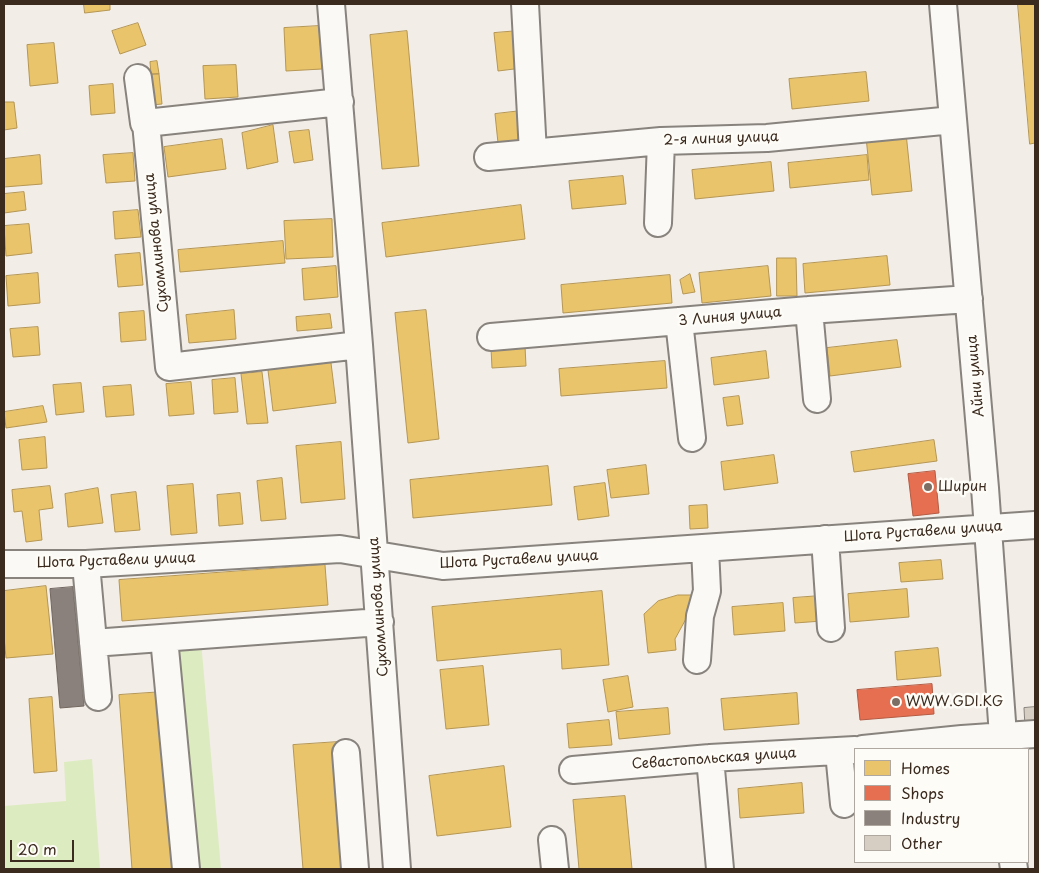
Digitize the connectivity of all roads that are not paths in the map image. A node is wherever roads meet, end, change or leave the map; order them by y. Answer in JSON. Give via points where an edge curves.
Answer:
{"nodes":[{"id":1,"x":331,"y":4,"type":"edge"},
{"id":2,"x":525,"y":4,"type":"edge"},
{"id":3,"x":943,"y":4,"type":"edge"},
{"id":4,"x":138,"y":78,"type":"dead end"},
{"id":5,"x":340,"y":102,"type":"junction"},
{"id":6,"x":953,"y":120,"type":"junction"},
{"id":7,"x":140,"y":124,"type":"junction"},
{"id":8,"x":660,"y":141,"type":"junction"},
{"id":9,"x":533,"y":153,"type":"junction"},
{"id":10,"x":488,"y":156,"type":"dead end"},
{"id":11,"x":658,"y":223,"type":"dead end"},
{"id":12,"x":969,"y":299,"type":"junction"},
{"id":13,"x":808,"y":310,"type":"junction"},
{"id":14,"x":679,"y":321,"type":"junction"},
{"id":15,"x":491,"y":338,"type":"dead end"},
{"id":16,"x":359,"y":345,"type":"junction"},
{"id":17,"x":817,"y":398,"type":"dead end"},
{"id":18,"x":692,"y":438,"type":"dead end"},
{"id":19,"x":1035,"y":525,"type":"edge"},
{"id":20,"x":988,"y":528,"type":"junction"},
{"id":21,"x":825,"y":539,"type":"junction"},
{"id":22,"x":705,"y":548,"type":"junction"},
{"id":23,"x":375,"y":555,"type":"junction"},
{"id":24,"x":4,"y":564,"type":"edge"},
{"id":25,"x":86,"y":564,"type":"junction"},
{"id":26,"x":380,"y":622,"type":"junction"},
{"id":27,"x":831,"y":628,"type":"dead end"},
{"id":28,"x":164,"y":638,"type":"junction"},
{"id":29,"x":93,"y":643,"type":"junction"},
{"id":30,"x":697,"y":660,"type":"dead end"},
{"id":31,"x":98,"y":697,"type":"dead end"},
{"id":32,"x":1035,"y":734,"type":"edge"},
{"id":33,"x":1003,"y":743,"type":"edge"},
{"id":34,"x":873,"y":748,"type":"edge"},
{"id":35,"x":853,"y":750,"type":"edge"},
{"id":36,"x":346,"y":753,"type":"dead end"},
{"id":37,"x":710,"y":758,"type":"junction"},
{"id":38,"x":573,"y":770,"type":"dead end"},
{"id":39,"x":844,"y":804,"type":"dead end"},
{"id":40,"x":552,"y":840,"type":"dead end"},
{"id":41,"x":186,"y":869,"type":"edge"},
{"id":42,"x":355,"y":869,"type":"edge"},
{"id":43,"x":397,"y":869,"type":"edge"},
{"id":44,"x":555,"y":869,"type":"edge"},
{"id":45,"x":720,"y":869,"type":"edge"}],
"edges":[{"from":1,"to":5,"type":"street","name":"Сухомлинова улица"},
{"from":2,"to":9,"type":"street"},
{"from":3,"to":6,"type":"street","name":"Айни улица"},
{"from":4,"to":7,"type":"street"},
{"from":5,"to":7,"type":"street"},
{"from":5,"to":16,"type":"street","name":"Сухомлинова улица"},
{"from":6,"to":8,"type":"street","name":"2-я линия улица","via":[[767,138]]},
{"from":6,"to":12,"type":"street","name":"Айни улица"},
{"from":7,"to":16,"type":"street","name":"Сухомлинова улица","via":[[169,367]]},
{"from":8,"to":9,"type":"street","name":"2-я линия улица"},
{"from":8,"to":11,"type":"street"},
{"from":9,"to":10,"type":"street","name":"2-я линия улица"},
{"from":12,"to":13,"type":"street","name":"3 Линия улица"},
{"from":12,"to":20,"type":"street","name":"Айни улица"},
{"from":13,"to":14,"type":"street","name":"3 Линия улица"},
{"from":13,"to":17,"type":"street"},
{"from":14,"to":15,"type":"street","name":"3 Линия улица"},
{"from":14,"to":18,"type":"street"},
{"from":16,"to":23,"type":"street","name":"Сухомлинова улица"},
{"from":19,"to":20,"type":"street","name":"Шота Руставели улица"},
{"from":20,"to":21,"type":"street","name":"Шота Руставели улица"},
{"from":20,"to":33,"type":"street","name":"Айни улица"},
{"from":21,"to":22,"type":"street","name":"Шота Руставели улица"},
{"from":21,"to":27,"type":"street"},
{"from":22,"to":23,"type":"street","name":"Шота Руставели улица","via":[[443,566]]},
{"from":22,"to":30,"type":"street","via":[[707,591],[700,616]]},
{"from":23,"to":25,"type":"street","name":"Шота Руставели улица","via":[[340,549]]},
{"from":23,"to":26,"type":"street","name":"Сухомлинова улица"},
{"from":24,"to":25,"type":"street","name":"Шота Руставели улица"},
{"from":25,"to":29,"type":"street"},
{"from":26,"to":28,"type":"street"},
{"from":26,"to":43,"type":"street","name":"Сухомлинова улица"},
{"from":28,"to":29,"type":"street"},
{"from":28,"to":41,"type":"street"},
{"from":29,"to":31,"type":"street"},
{"from":32,"to":33,"type":"street","name":"Севастопольская улица"},
{"from":33,"to":34,"type":"street","name":"Севастопольская улица","via":[[962,739]]},
{"from":35,"to":37,"type":"street","name":"Севастопольская улица"},
{"from":35,"to":39,"type":"street"},
{"from":36,"to":42,"type":"street"},
{"from":37,"to":38,"type":"street","name":"Севастопольская улица"},
{"from":37,"to":45,"type":"street"},
{"from":40,"to":44,"type":"street"}]}
